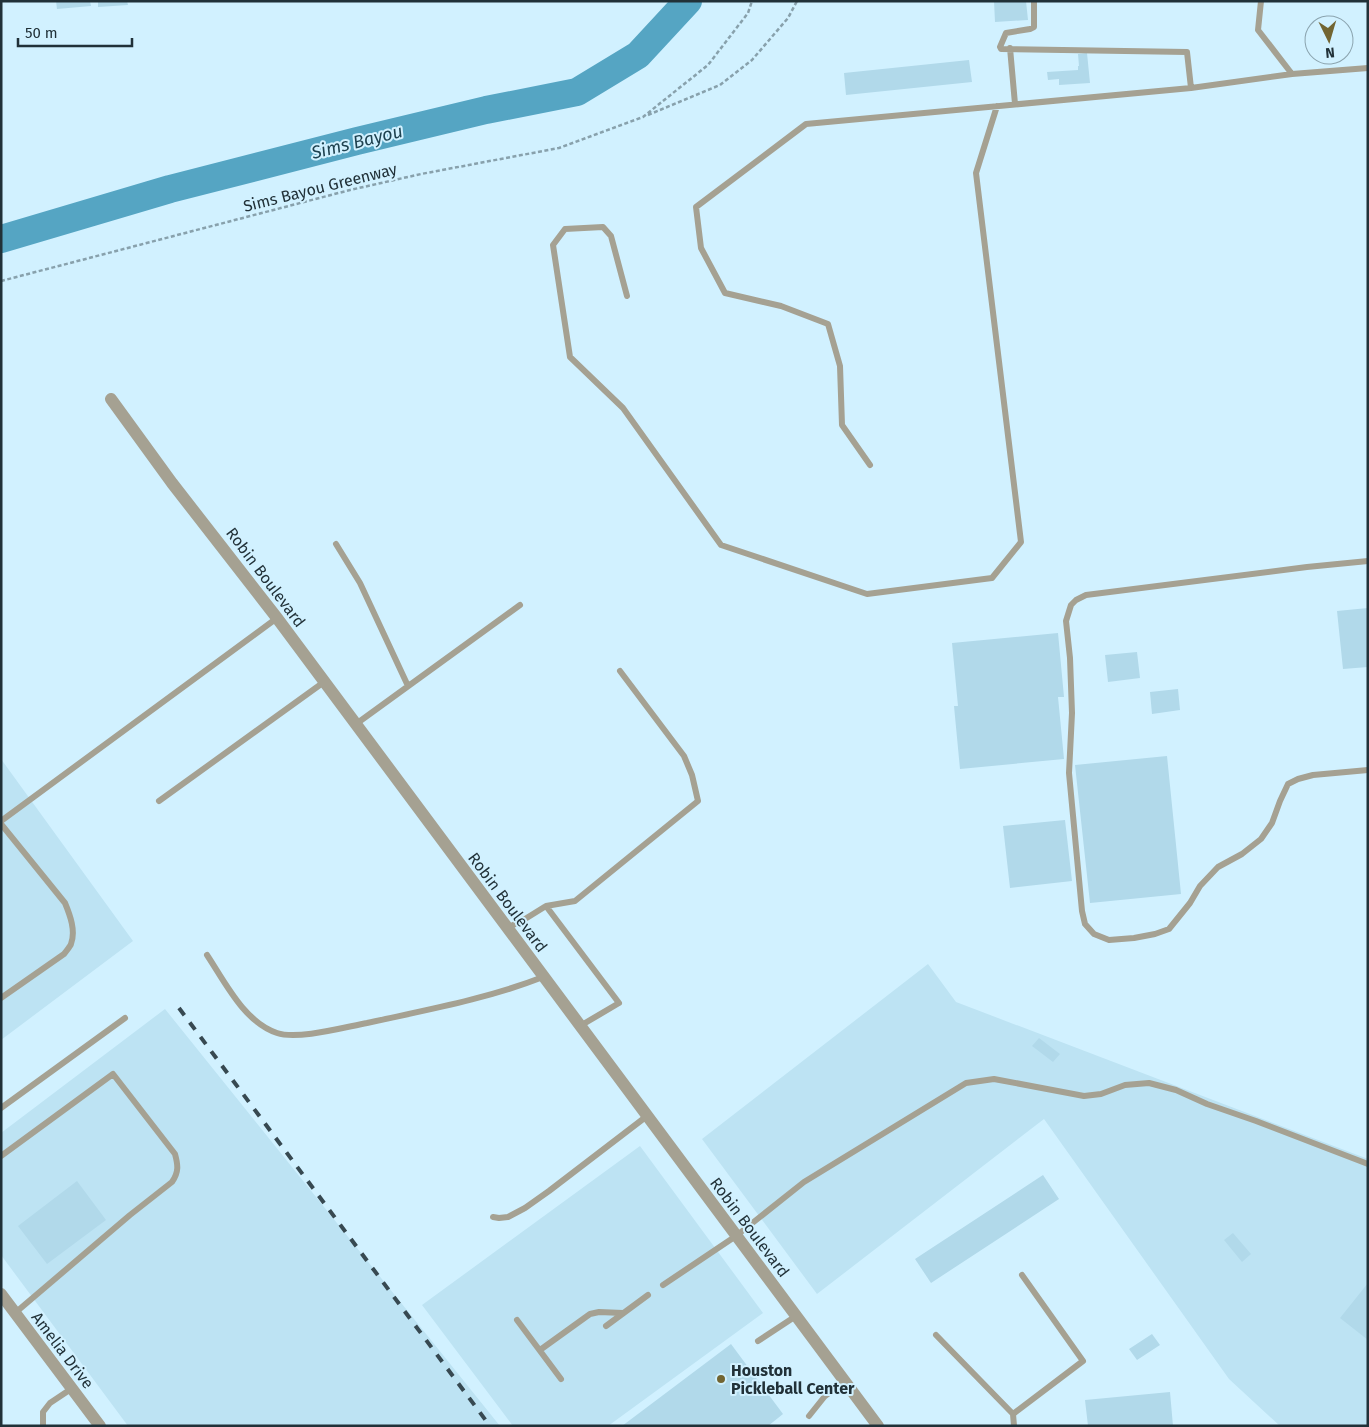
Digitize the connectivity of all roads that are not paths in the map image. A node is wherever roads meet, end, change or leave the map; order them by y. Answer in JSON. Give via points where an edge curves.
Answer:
{"nodes":[{"id":1,"x":1034,"y":1,"type":"edge"},
{"id":2,"x":1261,"y":1,"type":"edge"},
{"id":3,"x":1010,"y":48,"type":"junction"},
{"id":4,"x":1368,"y":68,"type":"edge"},
{"id":5,"x":1292,"y":74,"type":"junction"},
{"id":6,"x":1191,"y":88,"type":"junction"},
{"id":7,"x":1015,"y":104,"type":"junction"},
{"id":8,"x":997,"y":106,"type":"junction"},
{"id":9,"x":627,"y":296,"type":"dead end"},
{"id":10,"x":111,"y":399,"type":"dead end"},
{"id":11,"x":870,"y":465,"type":"dead end"},
{"id":12,"x":336,"y":544,"type":"dead end"},
{"id":13,"x":1368,"y":561,"type":"edge"},
{"id":14,"x":520,"y":605,"type":"dead end"},
{"id":15,"x":277,"y":618,"type":"junction"},
{"id":16,"x":620,"y":671,"type":"dead end"},
{"id":17,"x":324,"y":682,"type":"junction"},
{"id":18,"x":408,"y":686,"type":"junction"},
{"id":19,"x":356,"y":724,"type":"junction"},
{"id":20,"x":1368,"y":770,"type":"edge"},
{"id":21,"x":160,"y":801,"type":"dead end"},
{"id":22,"x":1,"y":822,"type":"edge"},
{"id":23,"x":546,"y":906,"type":"junction"},
{"id":24,"x":507,"y":928,"type":"junction"},
{"id":25,"x":207,"y":955,"type":"dead end"},
{"id":26,"x":544,"y":977,"type":"junction"},
{"id":27,"x":1,"y":998,"type":"edge"},
{"id":28,"x":125,"y":1018,"type":"dead end"},
{"id":29,"x":580,"y":1026,"type":"junction"},
{"id":30,"x":1,"y":1108,"type":"edge"},
{"id":31,"x":647,"y":1116,"type":"junction"},
{"id":32,"x":1,"y":1156,"type":"edge"},
{"id":33,"x":1368,"y":1164,"type":"edge"},
{"id":34,"x":493,"y":1217,"type":"dead end"},
{"id":35,"x":736,"y":1236,"type":"junction"},
{"id":36,"x":1022,"y":1275,"type":"dead end"},
{"id":37,"x":663,"y":1285,"type":"dead end"},
{"id":38,"x":1,"y":1294,"type":"edge"},
{"id":39,"x":648,"y":1295,"type":"dead end"},
{"id":40,"x":15,"y":1313,"type":"junction"},
{"id":41,"x":623,"y":1313,"type":"junction"},
{"id":42,"x":796,"y":1316,"type":"junction"},
{"id":43,"x":518,"y":1320,"type":"dead end"},
{"id":44,"x":606,"y":1326,"type":"dead end"},
{"id":45,"x":936,"y":1335,"type":"dead end"},
{"id":46,"x":758,"y":1341,"type":"dead end"},
{"id":47,"x":540,"y":1350,"type":"junction"},
{"id":48,"x":561,"y":1379,"type":"dead end"},
{"id":49,"x":845,"y":1381,"type":"junction"},
{"id":50,"x":72,"y":1388,"type":"junction"},
{"id":51,"x":1013,"y":1414,"type":"junction"},
{"id":52,"x":808,"y":1416,"type":"dead end"},
{"id":53,"x":43,"y":1426,"type":"edge"},
{"id":54,"x":100,"y":1426,"type":"edge"},
{"id":55,"x":878,"y":1426,"type":"edge"},
{"id":56,"x":1014,"y":1426,"type":"edge"}],
"edges":[{"from":1,"to":3,"type":"lane","via":[[1034,27],[1004,34],[1000,47]]},
{"from":2,"to":5,"type":"lane","via":[[1258,30]]},
{"from":3,"to":6,"type":"lane","via":[[1187,52]]},
{"from":3,"to":7,"type":"lane"},
{"from":4,"to":5,"type":"lane"},
{"from":5,"to":6,"type":"lane"},
{"from":6,"to":7,"type":"lane"},
{"from":7,"to":8,"type":"lane"},
{"from":8,"to":9,"type":"lane","via":[[976,172],[1021,542],[992,578],[867,594],[721,546],[623,408],[570,357],[553,245],[566,229],[603,227],[612,236]]},
{"from":8,"to":11,"type":"lane","via":[[806,124],[696,207],[701,248],[725,293],[781,306],[828,324],[840,366],[842,425]]},
{"from":10,"to":15,"type":"street","name":"Robin Boulevard"},
{"from":12,"to":18,"type":"lane","via":[[360,583]]},
{"from":13,"to":20,"type":"lane","via":[[1086,595],[1071,605],[1066,621],[1072,714],[1069,773],[1085,924],[1094,934],[1109,940],[1141,937],[1169,929],[1218,867],[1242,854],[1261,838],[1272,823],[1288,784],[1313,775]]},
{"from":14,"to":18,"type":"lane"},
{"from":15,"to":17,"type":"street","name":"Robin Boulevard"},
{"from":15,"to":22,"type":"lane"},
{"from":16,"to":23,"type":"lane","via":[[684,756],[698,801],[575,901]]},
{"from":17,"to":19,"type":"street","name":"Robin Boulevard"},
{"from":17,"to":21,"type":"lane"},
{"from":18,"to":19,"type":"lane"},
{"from":19,"to":24,"type":"street","name":"Robin Boulevard"},
{"from":22,"to":27,"type":"lane","via":[[65,903],[72,931],[71,944],[64,954]]},
{"from":23,"to":24,"type":"lane"},
{"from":23,"to":29,"type":"lane","via":[[619,1003]]},
{"from":24,"to":26,"type":"street","name":"Robin Boulevard"},
{"from":25,"to":26,"type":"lane","via":[[245,1011],[260,1025],[278,1033],[338,1029],[516,988]]},
{"from":26,"to":29,"type":"street","name":"Robin Boulevard"},
{"from":28,"to":30,"type":"lane"},
{"from":29,"to":31,"type":"street","name":"Robin Boulevard"},
{"from":31,"to":34,"type":"lane","via":[[525,1208],[508,1217]]},
{"from":31,"to":35,"type":"street","name":"Robin Boulevard"},
{"from":32,"to":40,"type":"lane","via":[[113,1074],[175,1154],[178,1170],[172,1182]]},
{"from":33,"to":35,"type":"lane","via":[[1150,1083],[1125,1084],[1101,1094],[1084,1096],[994,1078],[966,1083],[804,1182]]},
{"from":35,"to":37,"type":"lane"},
{"from":35,"to":42,"type":"street","name":"Robin Boulevard"},
{"from":36,"to":51,"type":"lane","via":[[1083,1361]]},
{"from":38,"to":40,"type":"street","name":"Amelia Drive"},
{"from":39,"to":41,"type":"lane"},
{"from":40,"to":50,"type":"street","name":"Amelia Drive"},
{"from":41,"to":44,"type":"lane"},
{"from":41,"to":47,"type":"lane","via":[[590,1314]]},
{"from":42,"to":46,"type":"lane"},
{"from":42,"to":49,"type":"street","name":"Robin Boulevard"},
{"from":43,"to":47,"type":"lane"},
{"from":45,"to":51,"type":"lane"},
{"from":47,"to":48,"type":"lane"},
{"from":49,"to":52,"type":"lane","via":[[825,1396]]},
{"from":49,"to":55,"type":"street","name":"Robin Boulevard"},
{"from":50,"to":53,"type":"lane","via":[[43,1412]]},
{"from":50,"to":54,"type":"street","name":"Amelia Drive"},
{"from":51,"to":56,"type":"lane"}]}
